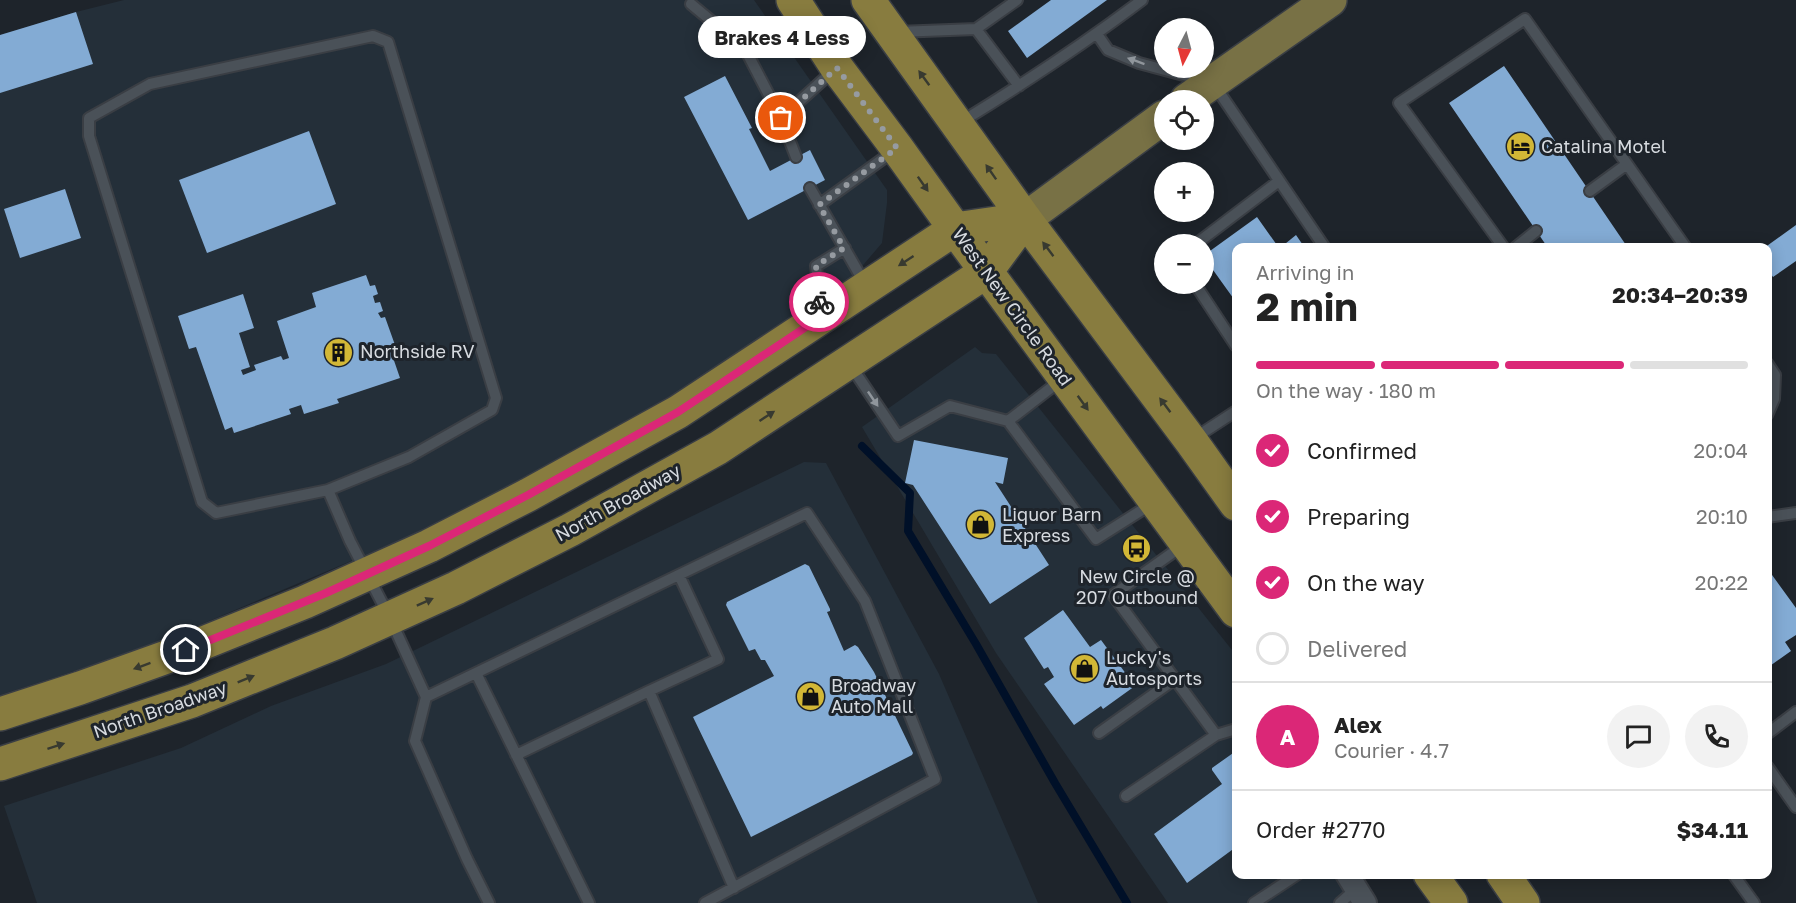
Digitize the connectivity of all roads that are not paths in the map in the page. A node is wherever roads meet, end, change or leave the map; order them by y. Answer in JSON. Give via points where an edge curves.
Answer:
{"nodes":[{"id":1,"x":794,"y":0,"type":"edge"},
{"id":2,"x":868,"y":0,"type":"edge"},
{"id":3,"x":1017,"y":0,"type":"edge"},
{"id":4,"x":1142,"y":0,"type":"edge"},
{"id":5,"x":1330,"y":0,"type":"edge"},
{"id":6,"x":691,"y":4,"type":"dead end"},
{"id":7,"x":976,"y":29,"type":"junction"},
{"id":8,"x":891,"y":32,"type":"junction"},
{"id":9,"x":1097,"y":34,"type":"junction"},
{"id":10,"x":837,"y":68,"type":"junction"},
{"id":11,"x":1019,"y":87,"type":"junction"},
{"id":12,"x":1196,"y":90,"type":"edge"},
{"id":13,"x":1203,"y":90,"type":"edge"},
{"id":14,"x":1214,"y":108,"type":"edge"},
{"id":15,"x":781,"y":118,"type":"junction"},
{"id":16,"x":958,"y":124,"type":"junction"},
{"id":17,"x":1154,"y":124,"type":"edge"},
{"id":18,"x":897,"y":148,"type":"junction"},
{"id":19,"x":796,"y":157,"type":"dead end"},
{"id":20,"x":1627,"y":164,"type":"junction"},
{"id":21,"x":1279,"y":181,"type":"junction"},
{"id":22,"x":810,"y":188,"type":"dead end"},
{"id":23,"x":1590,"y":191,"type":"dead end"},
{"id":24,"x":819,"y":205,"type":"junction"},
{"id":25,"x":1025,"y":219,"type":"junction"},
{"id":26,"x":955,"y":229,"type":"junction"},
{"id":27,"x":1536,"y":231,"type":"dead end"},
{"id":28,"x":1210,"y":234,"type":"edge"},
{"id":29,"x":1322,"y":243,"type":"edge"},
{"id":30,"x":1500,"y":243,"type":"edge"},
{"id":31,"x":1521,"y":243,"type":"edge"},
{"id":32,"x":1682,"y":243,"type":"edge"},
{"id":33,"x":844,"y":248,"type":"junction"},
{"id":34,"x":986,"y":272,"type":"junction"},
{"id":35,"x":867,"y":287,"type":"junction"},
{"id":36,"x":1202,"y":294,"type":"edge"},
{"id":37,"x":821,"y":317,"type":"junction"},
{"id":38,"x":1232,"y":340,"type":"edge"},
{"id":39,"x":848,"y":362,"type":"junction"},
{"id":40,"x":1772,"y":370,"type":"edge"},
{"id":41,"x":1064,"y":378,"type":"junction"},
{"id":42,"x":1772,"y":402,"type":"edge"},
{"id":43,"x":1232,"y":414,"type":"edge"},
{"id":44,"x":1008,"y":421,"type":"junction"},
{"id":45,"x":1191,"y":441,"type":"junction"},
{"id":46,"x":328,"y":490,"type":"junction"},
{"id":47,"x":1232,"y":495,"type":"edge"},
{"id":48,"x":1155,"y":501,"type":"junction"},
{"id":49,"x":1796,"y":513,"type":"edge"},
{"id":50,"x":1772,"y":516,"type":"edge"},
{"id":51,"x":1185,"y":544,"type":"junction"},
{"id":52,"x":366,"y":575,"type":"junction"},
{"id":53,"x":678,"y":575,"type":"junction"},
{"id":54,"x":1232,"y":606,"type":"edge"},
{"id":55,"x":390,"y":618,"type":"junction"},
{"id":56,"x":476,"y":673,"type":"junction"},
{"id":57,"x":1175,"y":679,"type":"junction"},
{"id":58,"x":649,"y":691,"type":"junction"},
{"id":59,"x":426,"y":697,"type":"junction"},
{"id":60,"x":1796,"y":712,"type":"edge"},
{"id":61,"x":0,"y":714,"type":"edge"},
{"id":62,"x":1232,"y":730,"type":"edge"},
{"id":63,"x":1772,"y":730,"type":"edge"},
{"id":64,"x":1099,"y":733,"type":"dead end"},
{"id":65,"x":1216,"y":735,"type":"junction"},
{"id":66,"x":516,"y":755,"type":"junction"},
{"id":67,"x":0,"y":764,"type":"edge"},
{"id":68,"x":1772,"y":773,"type":"edge"},
{"id":69,"x":1126,"y":796,"type":"dead end"},
{"id":70,"x":1796,"y":807,"type":"edge"},
{"id":71,"x":1290,"y":879,"type":"edge"},
{"id":72,"x":1434,"y":879,"type":"edge"},
{"id":73,"x":1506,"y":879,"type":"edge"},
{"id":74,"x":1737,"y":879,"type":"edge"},
{"id":75,"x":734,"y":888,"type":"junction"},
{"id":76,"x":489,"y":903,"type":"edge"},
{"id":77,"x":589,"y":903,"type":"edge"},
{"id":78,"x":705,"y":903,"type":"edge"},
{"id":79,"x":1254,"y":903,"type":"edge"},
{"id":80,"x":1451,"y":903,"type":"edge"},
{"id":81,"x":1523,"y":903,"type":"edge"},
{"id":82,"x":1755,"y":903,"type":"edge"}],
"edges":[{"from":1,"to":10,"type":"highway","name":"West New Circle Road"},
{"from":2,"to":8,"type":"highway"},
{"from":3,"to":7,"type":"lane"},
{"from":4,"to":9,"type":"lane"},
{"from":5,"to":13,"type":"main road"},
{"from":6,"to":15,"type":"lane","via":[[745,49]]},
{"from":7,"to":8,"type":"lane"},
{"from":7,"to":11,"type":"lane"},
{"from":16,"to":8,"type":"highway","one_way":true},
{"from":9,"to":11,"type":"lane"},
{"from":12,"to":9,"type":"lane","one_way":true,"via":[[1108,50]]},
{"from":10,"to":15,"type":"lane"},
{"from":10,"to":18,"type":"highway","name":"West New Circle Road"},
{"from":11,"to":16,"type":"lane"},
{"from":14,"to":21,"type":"lane"},
{"from":15,"to":19,"type":"lane"},
{"from":25,"to":16,"type":"highway","one_way":true},
{"from":17,"to":25,"type":"main road","name":"North Broadway"},
{"from":18,"to":24,"type":"lane"},
{"from":18,"to":26,"type":"highway","name":"West New Circle Road","one_way":true},
{"from":20,"to":23,"type":"lane"},
{"from":20,"to":30,"type":"lane","via":[[1525,19],[1399,103]]},
{"from":20,"to":32,"type":"lane"},
{"from":21,"to":28,"type":"lane"},
{"from":21,"to":29,"type":"lane"},
{"from":22,"to":24,"type":"lane"},
{"from":24,"to":33,"type":"lane"},
{"from":25,"to":26,"type":"highway"},
{"from":25,"to":34,"type":"highway","name":"North Broadway"},
{"from":45,"to":25,"type":"highway","one_way":true},
{"from":26,"to":34,"type":"highway","name":"West New Circle Road"},
{"from":26,"to":35,"type":"highway","one_way":true},
{"from":27,"to":31,"type":"lane"},
{"from":33,"to":35,"type":"lane"},
{"from":33,"to":37,"type":"lane","via":[[816,266]]},
{"from":34,"to":39,"type":"highway","name":"North Broadway"},
{"from":34,"to":41,"type":"highway","name":"West New Circle Road"},
{"from":35,"to":37,"type":"highway"},
{"from":36,"to":38,"type":"lane"},
{"from":37,"to":52,"type":"highway","via":[[678,412],[528,495]]},
{"from":39,"to":44,"type":"lane","one_way":true,"via":[[898,436],[950,406]]},
{"from":55,"to":39,"type":"highway","name":"North Broadway","one_way":true,"via":[[570,530],[718,448]]},
{"from":40,"to":42,"type":"lane"},
{"from":41,"to":44,"type":"lane"},
{"from":41,"to":48,"type":"highway","name":"West New Circle Road","one_way":true},
{"from":43,"to":45,"type":"lane"},
{"from":44,"to":48,"type":"lane","via":[[1096,539]]},
{"from":45,"to":47,"type":"highway"},
{"from":46,"to":46,"type":"lane","via":[[216,513],[202,502],[89,136],[89,118],[150,84],[373,36],[388,42],[496,398],[492,410],[409,457]]},
{"from":46,"to":52,"type":"lane"},
{"from":48,"to":51,"type":"highway","name":"West New Circle Road"},
{"from":49,"to":50,"type":"lane"},
{"from":51,"to":54,"type":"highway","name":"West New Circle Road"},
{"from":51,"to":57,"type":"lane","via":[[1113,595]]},
{"from":52,"to":55,"type":"lane"},
{"from":52,"to":61,"type":"highway","one_way":true,"via":[[186,650]]},
{"from":53,"to":56,"type":"lane"},
{"from":53,"to":58,"type":"lane","via":[[718,659]]},
{"from":53,"to":75,"type":"lane","via":[[807,513],[865,601],[934,779]]},
{"from":55,"to":59,"type":"lane"},
{"from":67,"to":55,"type":"highway","name":"North Broadway","one_way":true,"via":[[192,700]]},
{"from":56,"to":59,"type":"lane"},
{"from":56,"to":66,"type":"lane"},
{"from":57,"to":64,"type":"lane"},
{"from":57,"to":65,"type":"lane"},
{"from":58,"to":66,"type":"lane"},
{"from":58,"to":75,"type":"lane"},
{"from":59,"to":76,"type":"lane","via":[[416,741]]},
{"from":60,"to":63,"type":"lane"},
{"from":62,"to":65,"type":"lane"},
{"from":65,"to":69,"type":"lane"},
{"from":66,"to":77,"type":"lane"},
{"from":68,"to":70,"type":"lane"},
{"from":71,"to":79,"type":"lane"},
{"from":72,"to":80,"type":"highway"},
{"from":73,"to":81,"type":"highway"},
{"from":74,"to":82,"type":"lane"},
{"from":75,"to":78,"type":"lane"}]}
